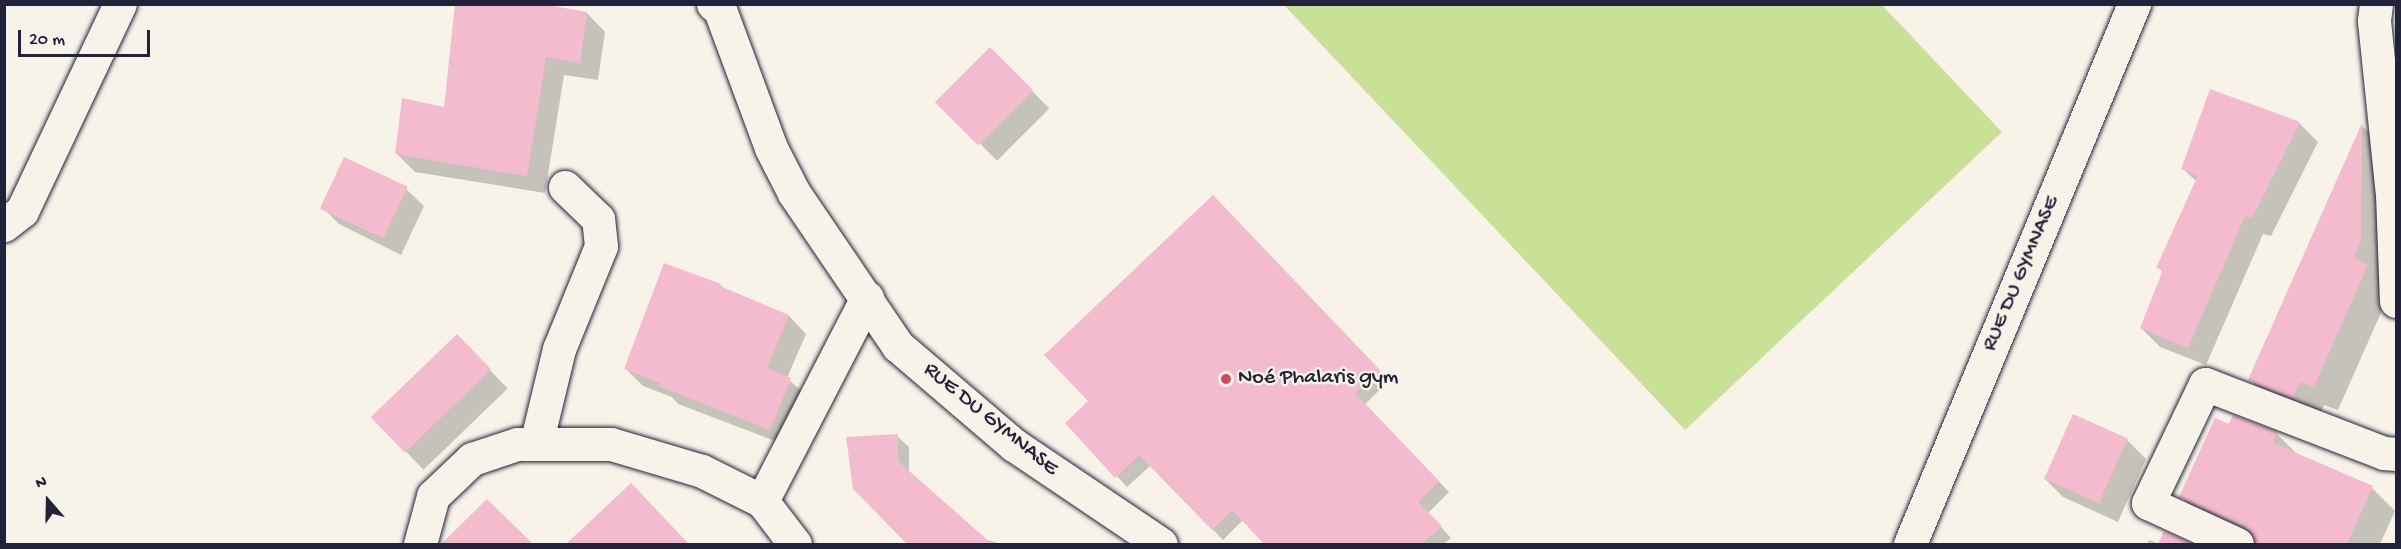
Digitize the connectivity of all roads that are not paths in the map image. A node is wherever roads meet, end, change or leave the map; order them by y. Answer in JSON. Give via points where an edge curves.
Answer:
{"nodes":[{"id":1,"x":120,"y":4,"type":"edge"},
{"id":2,"x":713,"y":4,"type":"edge"},
{"id":3,"x":2134,"y":4,"type":"edge"},
{"id":4,"x":2376,"y":4,"type":"edge"},
{"id":5,"x":566,"y":187,"type":"dead end"},
{"id":6,"x":4,"y":225,"type":"edge"},
{"id":7,"x":867,"y":298,"type":"junction"},
{"id":8,"x":2397,"y":301,"type":"edge"},
{"id":9,"x":536,"y":444,"type":"junction"},
{"id":10,"x":2397,"y":454,"type":"edge"},
{"id":11,"x":762,"y":501,"type":"junction"},
{"id":12,"x":420,"y":544,"type":"edge"},
{"id":13,"x":795,"y":544,"type":"edge"},
{"id":14,"x":1161,"y":544,"type":"edge"},
{"id":15,"x":1910,"y":544,"type":"edge"},
{"id":16,"x":2237,"y":544,"type":"edge"}],
"edges":[{"from":1,"to":6,"type":"street","via":[[22,211]]},
{"from":2,"to":7,"type":"street","name":"RUE DU GYMNASE","via":[[720,10],[771,148],[794,193]]},
{"from":3,"to":15,"type":"street","name":"RUE DU GYMNASE"},
{"from":4,"to":8,"type":"street","via":[[2374,21],[2392,194]]},
{"from":5,"to":9,"type":"street","via":[[598,219],[601,246],[559,349]]},
{"from":7,"to":11,"type":"street"},
{"from":7,"to":14,"type":"street","name":"RUE DU GYMNASE","via":[[898,346],[1014,445]]},
{"from":9,"to":11,"type":"street","via":[[611,444],[702,471]]},
{"from":9,"to":12,"type":"street","via":[[517,444],[472,459],[433,496]]},
{"from":10,"to":16,"type":"street","via":[[2384,453],[2205,384],[2148,503]]},
{"from":11,"to":13,"type":"street"}]}
